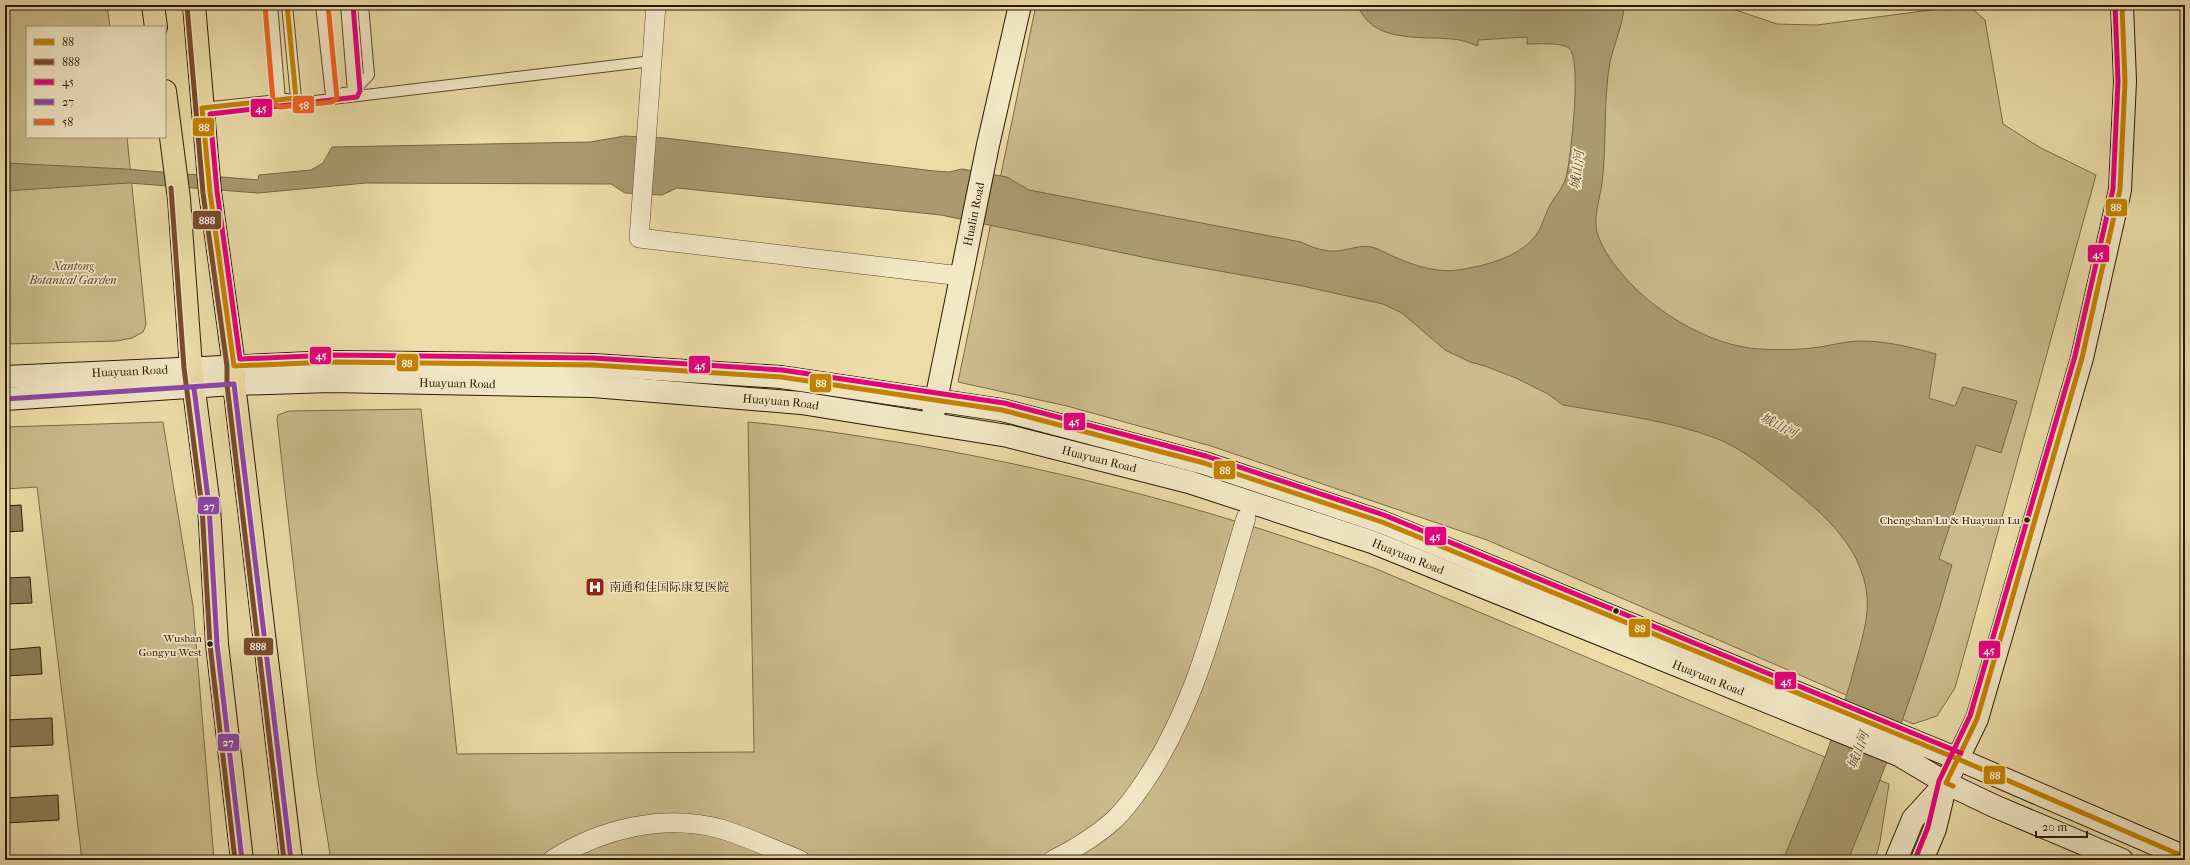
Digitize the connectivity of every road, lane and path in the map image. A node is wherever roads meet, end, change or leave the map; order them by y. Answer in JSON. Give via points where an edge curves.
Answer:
{"nodes":[{"id":1,"x":153,"y":5,"type":"edge"},
{"id":2,"x":194,"y":5,"type":"edge"},
{"id":3,"x":272,"y":5,"type":"edge"},
{"id":4,"x":287,"y":5,"type":"edge"},
{"id":5,"x":321,"y":5,"type":"edge"},
{"id":6,"x":346,"y":5,"type":"edge"},
{"id":7,"x":363,"y":5,"type":"edge"},
{"id":8,"x":656,"y":5,"type":"edge"},
{"id":9,"x":1020,"y":5,"type":"edge"},
{"id":10,"x":2122,"y":5,"type":"edge"},
{"id":11,"x":156,"y":26,"type":"edge"},
{"id":12,"x":652,"y":62,"type":"junction"},
{"id":13,"x":353,"y":92,"type":"junction"},
{"id":14,"x":331,"y":94,"type":"junction"},
{"id":15,"x":166,"y":98,"type":"edge"},
{"id":16,"x":296,"y":98,"type":"junction"},
{"id":17,"x":280,"y":100,"type":"junction"},
{"id":18,"x":202,"y":108,"type":"junction"},
{"id":19,"x":961,"y":276,"type":"junction"},
{"id":20,"x":234,"y":375,"type":"junction"},
{"id":21,"x":5,"y":377,"type":"edge"},
{"id":22,"x":193,"y":377,"type":"junction"},
{"id":23,"x":5,"y":399,"type":"edge"},
{"id":24,"x":936,"y":400,"type":"junction"},
{"id":25,"x":931,"y":424,"type":"junction"},
{"id":26,"x":1246,"y":518,"type":"dead end"},
{"id":27,"x":1835,"y":720,"type":"junction"},
{"id":28,"x":1902,"y":746,"type":"junction"},
{"id":29,"x":1958,"y":759,"type":"junction"},
{"id":30,"x":1946,"y":783,"type":"junction"},
{"id":31,"x":2185,"y":857,"type":"edge"},
{"id":32,"x":242,"y":860,"type":"edge"},
{"id":33,"x":292,"y":860,"type":"edge"},
{"id":34,"x":552,"y":860,"type":"edge"},
{"id":35,"x":800,"y":860,"type":"edge"},
{"id":36,"x":1053,"y":860,"type":"edge"},
{"id":37,"x":1896,"y":860,"type":"edge"},
{"id":38,"x":1922,"y":860,"type":"edge"},
{"id":39,"x":2122,"y":860,"type":"edge"}],
"edges":[{"from":1,"to":11,"type":"main road"},
{"from":2,"to":18,"type":"main road"},
{"from":3,"to":17,"type":"lane"},
{"from":4,"to":16,"type":"lane"},
{"from":5,"to":14,"type":"lane"},
{"from":6,"to":13,"type":"lane"},
{"from":7,"to":13,"type":"lane","via":[[369,75]]},
{"from":8,"to":12,"type":"street"},
{"from":9,"to":19,"type":"main road","name":"Hualin Road"},
{"from":10,"to":29,"type":"main road","via":[[2125,81],[2120,190],[2082,358],[1977,719]]},
{"from":12,"to":17,"type":"lane","via":[[290,104]]},
{"from":12,"to":19,"type":"street","via":[[640,238]]},
{"from":13,"to":14,"type":"lane"},
{"from":14,"to":16,"type":"lane"},
{"from":15,"to":22,"type":"main road","via":[[176,168]]},
{"from":16,"to":17,"type":"lane"},
{"from":17,"to":18,"type":"lane"},
{"from":18,"to":20,"type":"main road"},
{"from":19,"to":24,"type":"main road","name":"Hualin Road"},
{"from":20,"to":22,"type":"main road","name":"Huayuan Road"},
{"from":20,"to":24,"type":"main road","name":"Huayuan Road","via":[[332,362],[593,365],[781,377]]},
{"from":20,"to":25,"type":"main road","name":"Huayuan Road","via":[[331,381],[593,386],[801,403]]},
{"from":20,"to":33,"type":"main road"},
{"from":21,"to":22,"type":"main road","name":"Huayuan Road"},
{"from":22,"to":23,"type":"main road","name":"Huayuan Road"},
{"from":22,"to":32,"type":"main road","via":[[209,506],[217,644]]},
{"from":24,"to":25,"type":"main road","name":"Hualin Road"},
{"from":24,"to":27,"type":"main road","name":"Huayuan Road","via":[[1002,410],[1204,462],[1382,522]]},
{"from":25,"to":27,"type":"main road","name":"Huayuan Road","via":[[1008,436],[1188,482],[1372,542]]},
{"from":26,"to":36,"type":"street","via":[[1187,705],[1165,750],[1138,792],[1115,819],[1077,847]]},
{"from":27,"to":28,"type":"main road","name":"Huayuan Road"},
{"from":28,"to":29,"type":"main road","name":"Huayuan Road"},
{"from":28,"to":30,"type":"main road","name":"Huayuan Road"},
{"from":29,"to":30,"type":"main road"},
{"from":29,"to":31,"type":"main road","name":"Huayuan Road"},
{"from":30,"to":37,"type":"main road","via":[[1913,819]]},
{"from":30,"to":38,"type":"main road","via":[[1935,829]]},
{"from":30,"to":39,"type":"main road","name":"Huayuan Road"},
{"from":34,"to":35,"type":"street","via":[[583,842],[626,829],[649,824],[684,822],[719,828]]}]}
